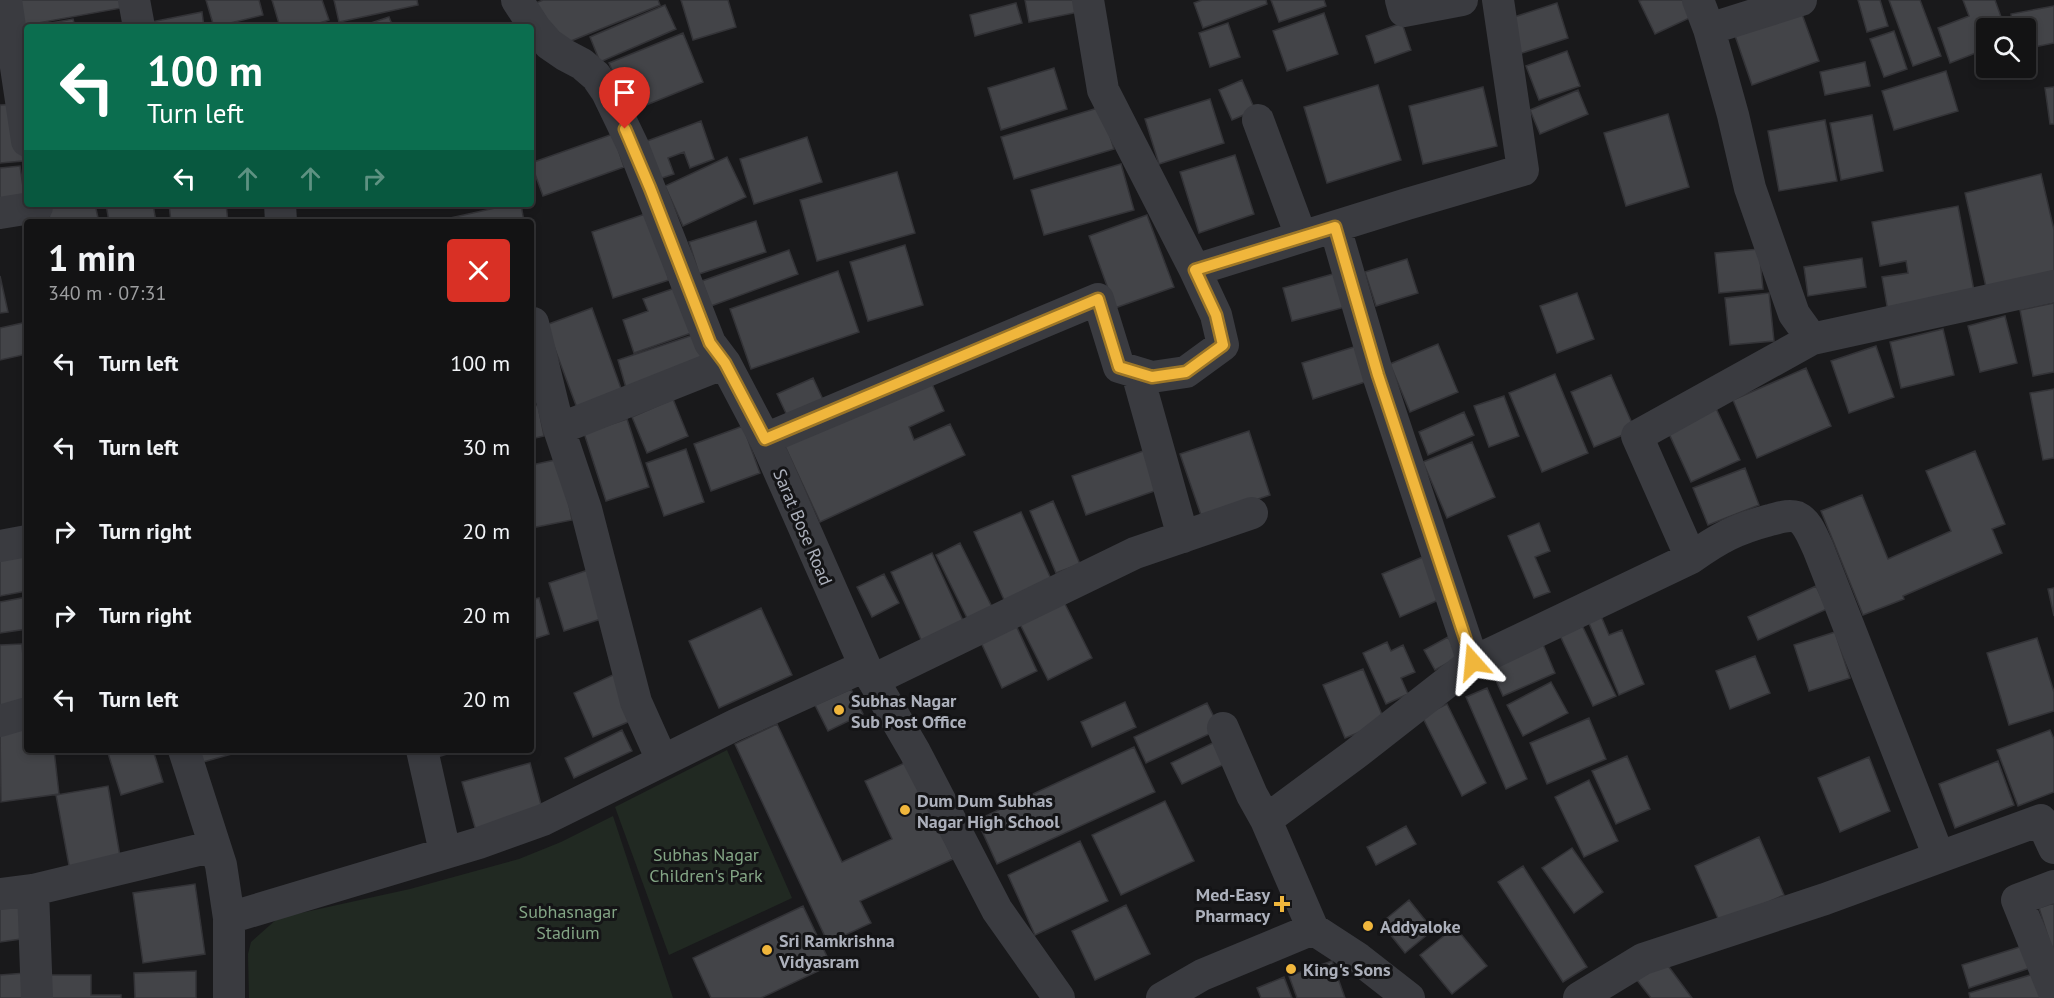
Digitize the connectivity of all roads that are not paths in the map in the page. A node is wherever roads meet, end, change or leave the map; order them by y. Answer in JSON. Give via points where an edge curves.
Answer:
{"nodes":[{"id":1,"x":6,"y":0,"type":"edge"},
{"id":2,"x":134,"y":0,"type":"edge"},
{"id":3,"x":517,"y":0,"type":"edge"},
{"id":4,"x":1088,"y":0,"type":"edge"},
{"id":5,"x":1401,"y":0,"type":"edge"},
{"id":6,"x":1461,"y":0,"type":"edge"},
{"id":7,"x":1498,"y":0,"type":"edge"},
{"id":8,"x":1698,"y":0,"type":"edge"},
{"id":9,"x":1801,"y":0,"type":"edge"},
{"id":10,"x":138,"y":24,"type":"edge"},
{"id":11,"x":532,"y":24,"type":"edge"},
{"id":12,"x":534,"y":26,"type":"edge"},
{"id":13,"x":1708,"y":29,"type":"junction"},
{"id":14,"x":24,"y":110,"type":"edge"},
{"id":15,"x":1258,"y":120,"type":"dead end"},
{"id":16,"x":38,"y":211,"type":"edge"},
{"id":17,"x":0,"y":213,"type":"edge"},
{"id":18,"x":1335,"y":227,"type":"junction"},
{"id":19,"x":1302,"y":237,"type":"junction"},
{"id":20,"x":1195,"y":270,"type":"junction"},
{"id":21,"x":2054,"y":286,"type":"edge"},
{"id":22,"x":534,"y":327,"type":"edge"},
{"id":23,"x":1812,"y":339,"type":"junction"},
{"id":24,"x":725,"y":363,"type":"junction"},
{"id":25,"x":1137,"y":373,"type":"junction"},
{"id":26,"x":559,"y":429,"type":"junction"},
{"id":27,"x":765,"y":439,"type":"junction"},
{"id":28,"x":1252,"y":513,"type":"dead end"},
{"id":29,"x":1183,"y":537,"type":"junction"},
{"id":30,"x":24,"y":542,"type":"edge"},
{"id":31,"x":0,"y":546,"type":"edge"},
{"id":32,"x":1691,"y":558,"type":"junction"},
{"id":33,"x":1473,"y":662,"type":"junction"},
{"id":34,"x":869,"y":673,"type":"junction"},
{"id":35,"x":24,"y":714,"type":"edge"},
{"id":36,"x":0,"y":721,"type":"edge"},
{"id":37,"x":1223,"y":728,"type":"dead end"},
{"id":38,"x":185,"y":753,"type":"edge"},
{"id":39,"x":423,"y":753,"type":"edge"},
{"id":40,"x":662,"y":760,"type":"junction"},
{"id":41,"x":1266,"y":820,"type":"junction"},
{"id":42,"x":215,"y":846,"type":"junction"},
{"id":43,"x":2054,"y":848,"type":"edge"},
{"id":44,"x":446,"y":852,"type":"junction"},
{"id":45,"x":1939,"y":856,"type":"junction"},
{"id":46,"x":2054,"y":886,"type":"edge"},
{"id":47,"x":33,"y":890,"type":"junction"},
{"id":48,"x":0,"y":894,"type":"edge"},
{"id":49,"x":229,"y":918,"type":"junction"},
{"id":50,"x":1313,"y":929,"type":"junction"},
{"id":51,"x":2054,"y":992,"type":"edge"},
{"id":52,"x":37,"y":998,"type":"edge"},
{"id":53,"x":229,"y":998,"type":"edge"},
{"id":54,"x":1059,"y":998,"type":"edge"},
{"id":55,"x":1162,"y":998,"type":"edge"},
{"id":56,"x":1409,"y":998,"type":"edge"},
{"id":57,"x":1579,"y":998,"type":"edge"}],
"edges":[{"from":1,"to":14,"type":"street"},
{"from":2,"to":10,"type":"street"},
{"from":3,"to":11,"type":"street","name":"Sarat Bose Road"},
{"from":4,"to":20,"type":"street","via":[[1102,90]]},
{"from":5,"to":6,"type":"street","via":[[1404,11]]},
{"from":7,"to":18,"type":"street","via":[[1523,170]]},
{"from":8,"to":13,"type":"street"},
{"from":9,"to":13,"type":"street"},
{"from":12,"to":24,"type":"street","name":"Sarat Bose Road","via":[[549,44],[596,76],[607,92],[633,146],[710,343]]},
{"from":13,"to":23,"type":"street","via":[[1750,188],[1794,314]]},
{"from":15,"to":19,"type":"street"},
{"from":16,"to":17,"type":"street"},
{"from":18,"to":19,"type":"street"},
{"from":18,"to":33,"type":"street","via":[[1378,375]]},
{"from":19,"to":20,"type":"street"},
{"from":20,"to":25,"type":"street","via":[[1216,315],[1223,345],[1186,372],[1152,377]]},
{"from":21,"to":23,"type":"street"},
{"from":22,"to":26,"type":"street"},
{"from":23,"to":32,"type":"street","via":[[1637,436]]},
{"from":24,"to":26,"type":"street"},
{"from":24,"to":27,"type":"street","name":"Sarat Bose Road"},
{"from":25,"to":27,"type":"street","via":[[1119,367],[1098,299]]},
{"from":25,"to":29,"type":"street"},
{"from":26,"to":40,"type":"street","via":[[586,509],[636,702]]},
{"from":27,"to":34,"type":"street","name":"Sarat Bose Road"},
{"from":28,"to":29,"type":"street"},
{"from":29,"to":34,"type":"street","via":[[1135,554]]},
{"from":30,"to":31,"type":"street"},
{"from":32,"to":33,"type":"street"},
{"from":32,"to":45,"type":"street","via":[[1740,528],[1787,516],[1804,522],[1818,548]]},
{"from":33,"to":41,"type":"street"},
{"from":34,"to":40,"type":"street"},
{"from":34,"to":54,"type":"street","name":"Sarat Bose Road","via":[[997,910]]},
{"from":35,"to":36,"type":"street"},
{"from":37,"to":41,"type":"street"},
{"from":38,"to":42,"type":"street"},
{"from":39,"to":44,"type":"street"},
{"from":40,"to":44,"type":"street","via":[[543,820]]},
{"from":41,"to":50,"type":"street"},
{"from":42,"to":47,"type":"street"},
{"from":42,"to":49,"type":"street"},
{"from":43,"to":45,"type":"street","via":[[2040,820]]},
{"from":44,"to":49,"type":"street"},
{"from":45,"to":57,"type":"street","via":[[1643,959]]},
{"from":46,"to":51,"type":"street","via":[[2017,900]]},
{"from":47,"to":48,"type":"street"},
{"from":47,"to":52,"type":"street"},
{"from":49,"to":53,"type":"street"},
{"from":50,"to":55,"type":"street","via":[[1202,975]]},
{"from":50,"to":56,"type":"street"}]}
